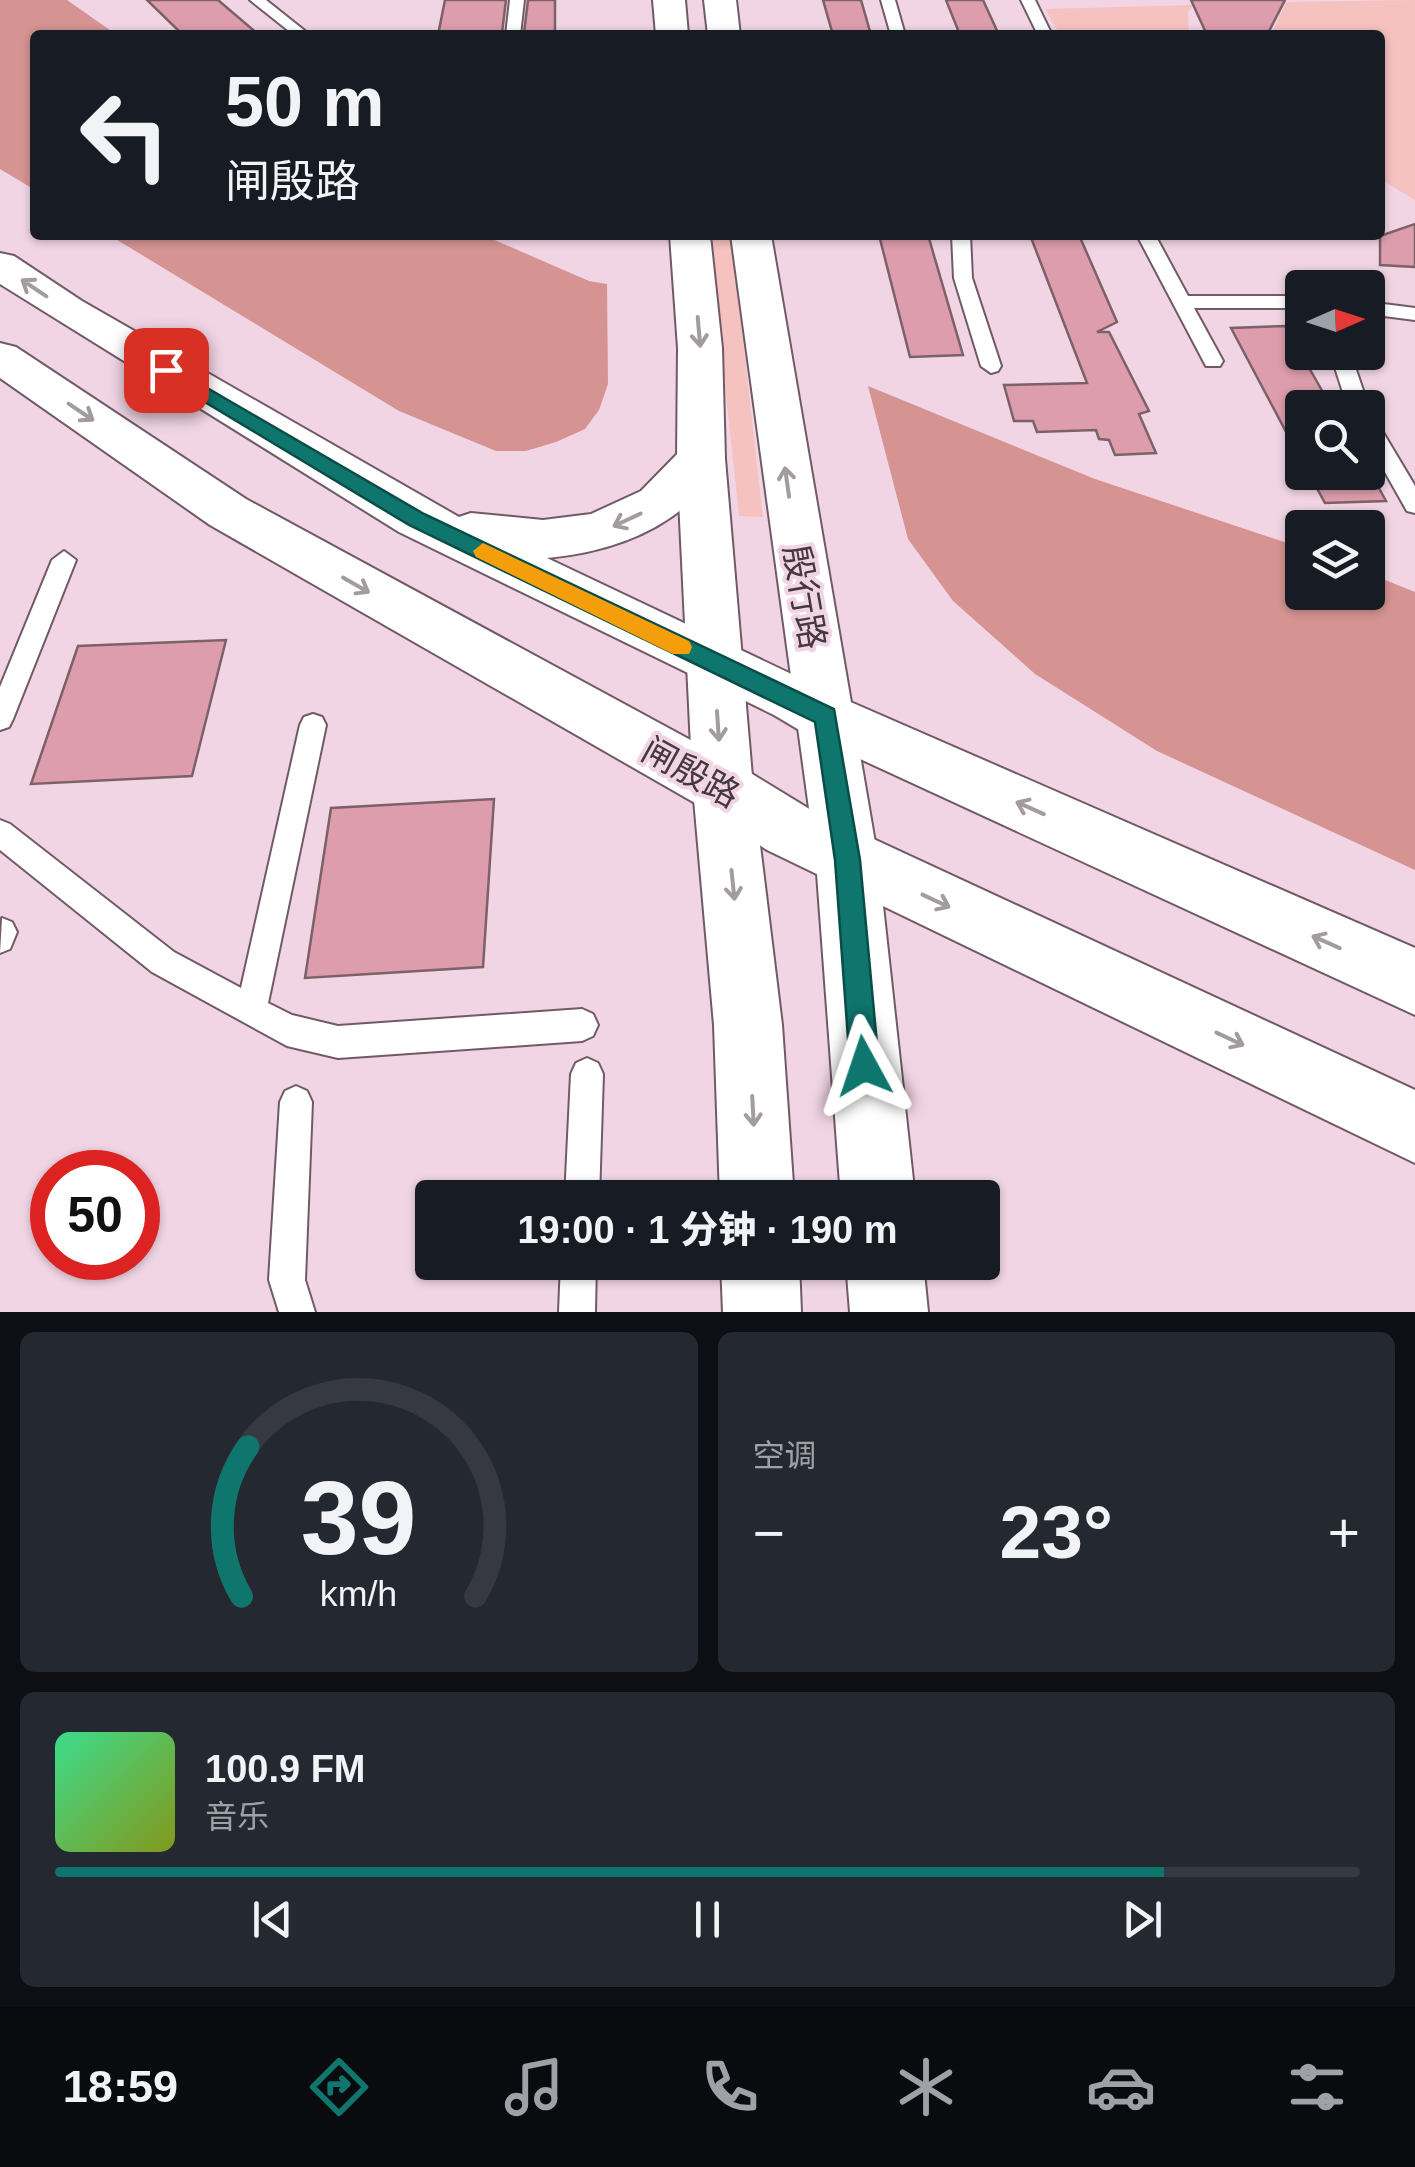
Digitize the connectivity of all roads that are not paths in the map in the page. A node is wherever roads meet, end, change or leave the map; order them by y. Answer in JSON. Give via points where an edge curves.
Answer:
{"nodes":[{"id":1,"x":257,"y":0,"type":"edge"},
{"id":2,"x":517,"y":0,"type":"edge"},
{"id":3,"x":669,"y":0,"type":"edge"},
{"id":4,"x":720,"y":0,"type":"edge"},
{"id":5,"x":888,"y":0,"type":"edge"},
{"id":6,"x":1028,"y":0,"type":"edge"},
{"id":7,"x":296,"y":30,"type":"edge"},
{"id":8,"x":514,"y":30,"type":"edge"},
{"id":9,"x":672,"y":30,"type":"edge"},
{"id":10,"x":723,"y":30,"type":"edge"},
{"id":11,"x":897,"y":30,"type":"edge"},
{"id":12,"x":1043,"y":30,"type":"edge"},
{"id":13,"x":690,"y":240,"type":"edge"},
{"id":14,"x":752,"y":240,"type":"edge"},
{"id":15,"x":961,"y":240,"type":"edge"},
{"id":16,"x":1149,"y":240,"type":"edge"},
{"id":17,"x":0,"y":265,"type":"edge"},
{"id":18,"x":1181,"y":302,"type":"junction"},
{"id":19,"x":1285,"y":302,"type":"edge"},
{"id":20,"x":1385,"y":310,"type":"edge"},
{"id":21,"x":1415,"y":314,"type":"edge"},
{"id":22,"x":0,"y":357,"type":"edge"},
{"id":23,"x":1212,"y":361,"type":"dead end"},
{"id":24,"x":991,"y":366,"type":"dead end"},
{"id":25,"x":1385,"y":453,"type":"edge"},
{"id":26,"x":701,"y":459,"type":"junction"},
{"id":27,"x":1415,"y":505,"type":"edge"},
{"id":28,"x":416,"y":519,"type":"junction"},
{"id":29,"x":64,"y":560,"type":"dead end"},
{"id":30,"x":714,"y":663,"type":"junction"},
{"id":31,"x":826,"y":716,"type":"junction"},
{"id":32,"x":0,"y":718,"type":"edge"},
{"id":33,"x":314,"y":726,"type":"dead end"},
{"id":34,"x":723,"y":788,"type":"junction"},
{"id":35,"x":0,"y":833,"type":"edge"},
{"id":36,"x":848,"y":860,"type":"junction"},
{"id":37,"x":1415,"y":982,"type":"edge"},
{"id":38,"x":251,"y":1010,"type":"junction"},
{"id":39,"x":582,"y":1026,"type":"dead end"},
{"id":40,"x":587,"y":1074,"type":"dead end"},
{"id":41,"x":296,"y":1102,"type":"dead end"},
{"id":42,"x":1415,"y":1126,"type":"edge"},
{"id":43,"x":583,"y":1180,"type":"edge"},
{"id":44,"x":756,"y":1180,"type":"edge"},
{"id":45,"x":876,"y":1180,"type":"edge"},
{"id":46,"x":578,"y":1280,"type":"edge"},
{"id":47,"x":761,"y":1280,"type":"edge"},
{"id":48,"x":886,"y":1280,"type":"edge"},
{"id":49,"x":297,"y":1312,"type":"edge"},
{"id":50,"x":577,"y":1312,"type":"edge"},
{"id":51,"x":762,"y":1312,"type":"edge"},
{"id":52,"x":889,"y":1312,"type":"edge"}],
"edges":[{"from":1,"to":7,"type":"lane"},
{"from":2,"to":8,"type":"lane"},
{"from":3,"to":9,"type":"main road"},
{"from":4,"to":10,"type":"main road"},
{"from":5,"to":11,"type":"lane"},
{"from":6,"to":12,"type":"lane"},
{"from":13,"to":26,"type":"main road","one_way":true},
{"from":31,"to":14,"type":"main road","name":"殷行路","one_way":true},
{"from":15,"to":24,"type":"lane","via":[[963,278]]},
{"from":16,"to":18,"type":"lane"},
{"from":28,"to":17,"type":"main road","one_way":true},
{"from":18,"to":19,"type":"lane"},
{"from":18,"to":23,"type":"lane"},
{"from":20,"to":21,"type":"lane"},
{"from":22,"to":34,"type":"main road","name":"闸殷路","one_way":true,"via":[[228,512]]},
{"from":25,"to":27,"type":"lane"},
{"from":26,"to":28,"type":"main road","one_way":true,"via":[[662,502],[578,537],[491,537]]},
{"from":26,"to":30,"type":"main road"},
{"from":28,"to":30,"type":"main road"},
{"from":29,"to":32,"type":"lane"},
{"from":30,"to":31,"type":"main road"},
{"from":30,"to":34,"type":"main road","one_way":true},
{"from":31,"to":36,"type":"main road","name":"殷行路"},
{"from":37,"to":31,"type":"main road","one_way":true},
{"from":33,"to":38,"type":"lane"},
{"from":34,"to":36,"type":"main road","name":"闸殷路"},
{"from":34,"to":44,"type":"main road","one_way":true},
{"from":35,"to":38,"type":"lane","via":[[163,962]]},
{"from":36,"to":42,"type":"main road","name":"闸殷路","one_way":true},
{"from":36,"to":45,"type":"main road","name":"殷行路"},
{"from":38,"to":39,"type":"lane","via":[[286,1030],[338,1042]]},
{"from":40,"to":43,"type":"lane"},
{"from":41,"to":49,"type":"lane","via":[[288,1280]]},
{"from":46,"to":50,"type":"lane"},
{"from":47,"to":51,"type":"main road"},
{"from":48,"to":52,"type":"main road"}]}
